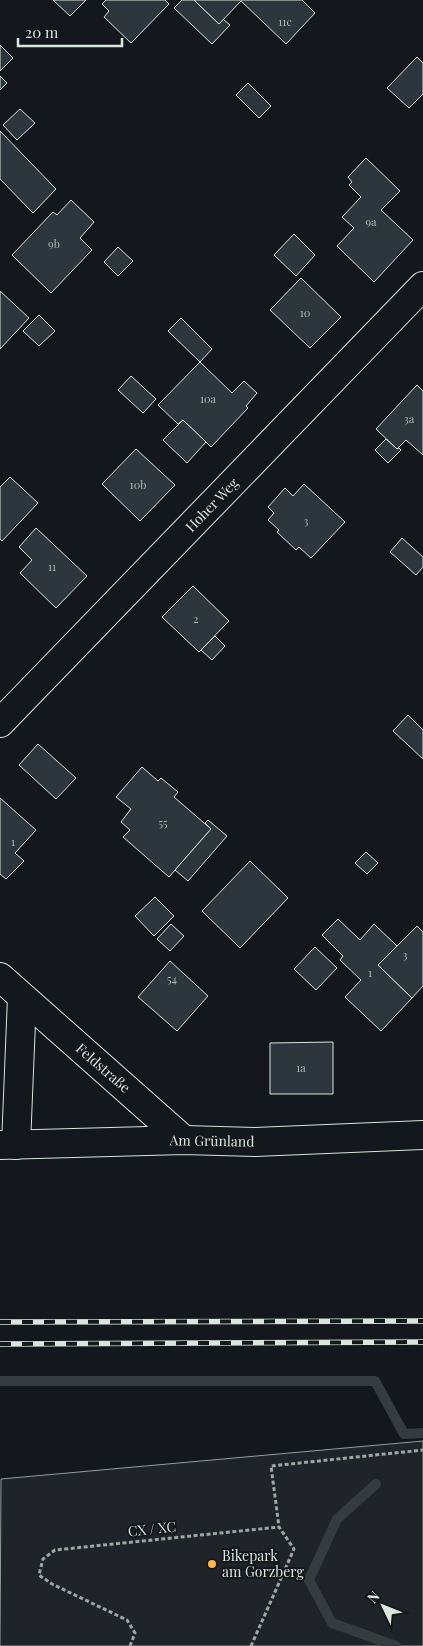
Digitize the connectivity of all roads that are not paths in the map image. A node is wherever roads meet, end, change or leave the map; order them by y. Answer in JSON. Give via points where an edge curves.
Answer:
{"nodes":[{"id":1,"x":423,"y":286,"type":"edge"},
{"id":2,"x":0,"y":723,"type":"edge"},
{"id":3,"x":0,"y":977,"type":"edge"},
{"id":4,"x":22,"y":997,"type":"junction"},
{"id":5,"x":423,"y":1134,"type":"edge"},
{"id":6,"x":184,"y":1140,"type":"junction"},
{"id":7,"x":8,"y":1145,"type":"edge"}],
"edges":[{"from":1,"to":2,"type":"street","name":"Hoher Weg"},
{"from":3,"to":4,"type":"street","name":"Feldstraße"},
{"from":4,"to":6,"type":"street","name":"Feldstraße"},
{"from":4,"to":7,"type":"street"},
{"from":5,"to":6,"type":"street","name":"Am Grünland","via":[[255,1142]]},
{"from":6,"to":7,"type":"street","name":"Am Grünland"}]}
